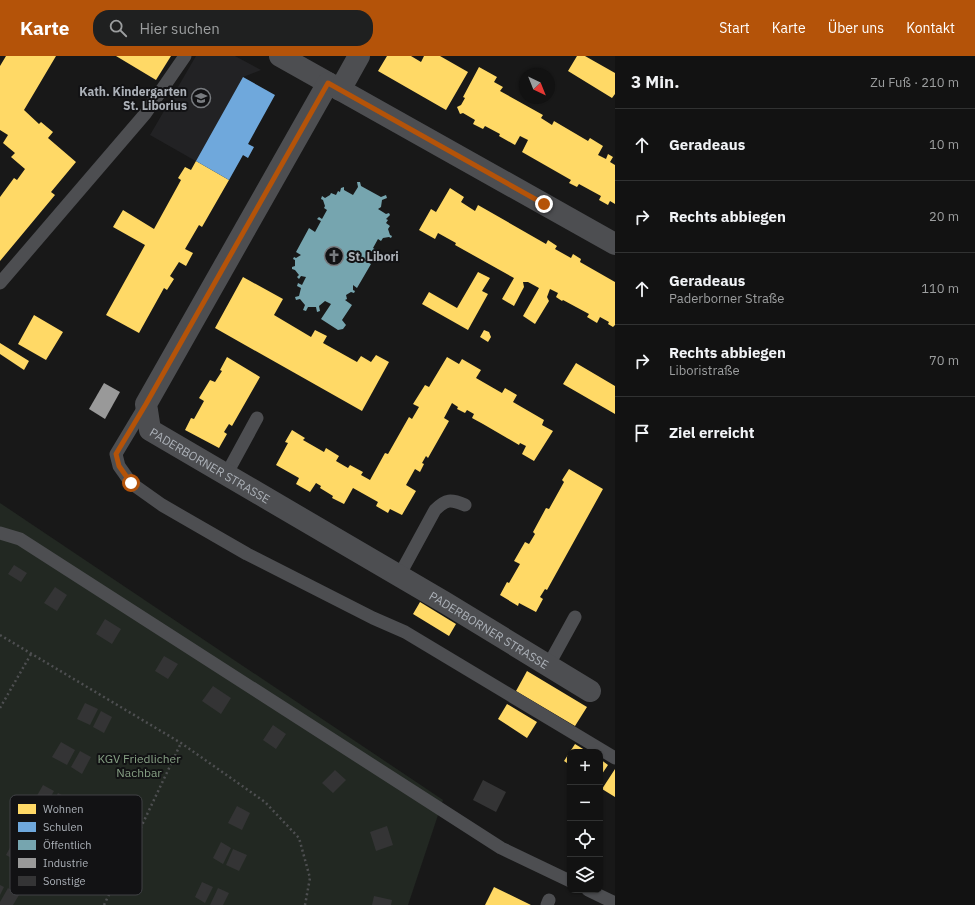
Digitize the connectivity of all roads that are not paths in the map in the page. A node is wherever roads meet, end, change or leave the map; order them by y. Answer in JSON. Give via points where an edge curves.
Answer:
{"nodes":[{"id":1,"x":185,"y":56,"type":"edge"},
{"id":2,"x":280,"y":56,"type":"edge"},
{"id":3,"x":359,"y":56,"type":"edge"},
{"id":4,"x":334,"y":86,"type":"junction"},
{"id":5,"x":615,"y":244,"type":"edge"},
{"id":6,"x":0,"y":283,"type":"edge"},
{"id":7,"x":146,"y":404,"type":"junction"},
{"id":8,"x":256,"y":418,"type":"dead end"},
{"id":9,"x":226,"y":475,"type":"junction"},
{"id":10,"x":465,"y":505,"type":"dead end"},
{"id":11,"x":0,"y":533,"type":"edge"},
{"id":12,"x":399,"y":576,"type":"junction"},
{"id":13,"x":575,"y":617,"type":"dead end"},
{"id":14,"x":548,"y":666,"type":"junction"},
{"id":15,"x":590,"y":691,"type":"dead end"},
{"id":16,"x":615,"y":758,"type":"edge"},
{"id":17,"x":567,"y":880,"type":"edge"},
{"id":18,"x":594,"y":893,"type":"edge"},
{"id":19,"x":615,"y":903,"type":"edge"}],
"edges":[{"from":1,"to":6,"type":"lane","via":[[145,114]]},
{"from":2,"to":4,"type":"street"},
{"from":3,"to":4,"type":"street"},
{"from":4,"to":5,"type":"street"},
{"from":4,"to":7,"type":"street"},
{"from":7,"to":9,"type":"street","name":"PADERBORNER STRASSE","via":[[150,430]]},
{"from":7,"to":16,"type":"lane","via":[[116,454],[119,466],[131,483],[162,505],[247,554],[405,632]]},
{"from":8,"to":9,"type":"lane"},
{"from":9,"to":12,"type":"street","name":"PADERBORNER STRASSE"},
{"from":10,"to":12,"type":"lane","via":[[453,500],[442,503],[435,510]]},
{"from":11,"to":17,"type":"lane","via":[[20,539],[501,848]]},
{"from":12,"to":14,"type":"street","name":"PADERBORNER STRASSE"},
{"from":13,"to":14,"type":"lane"},
{"from":14,"to":15,"type":"street","name":"PADERBORNER STRASSE"},
{"from":18,"to":19,"type":"lane"}]}
